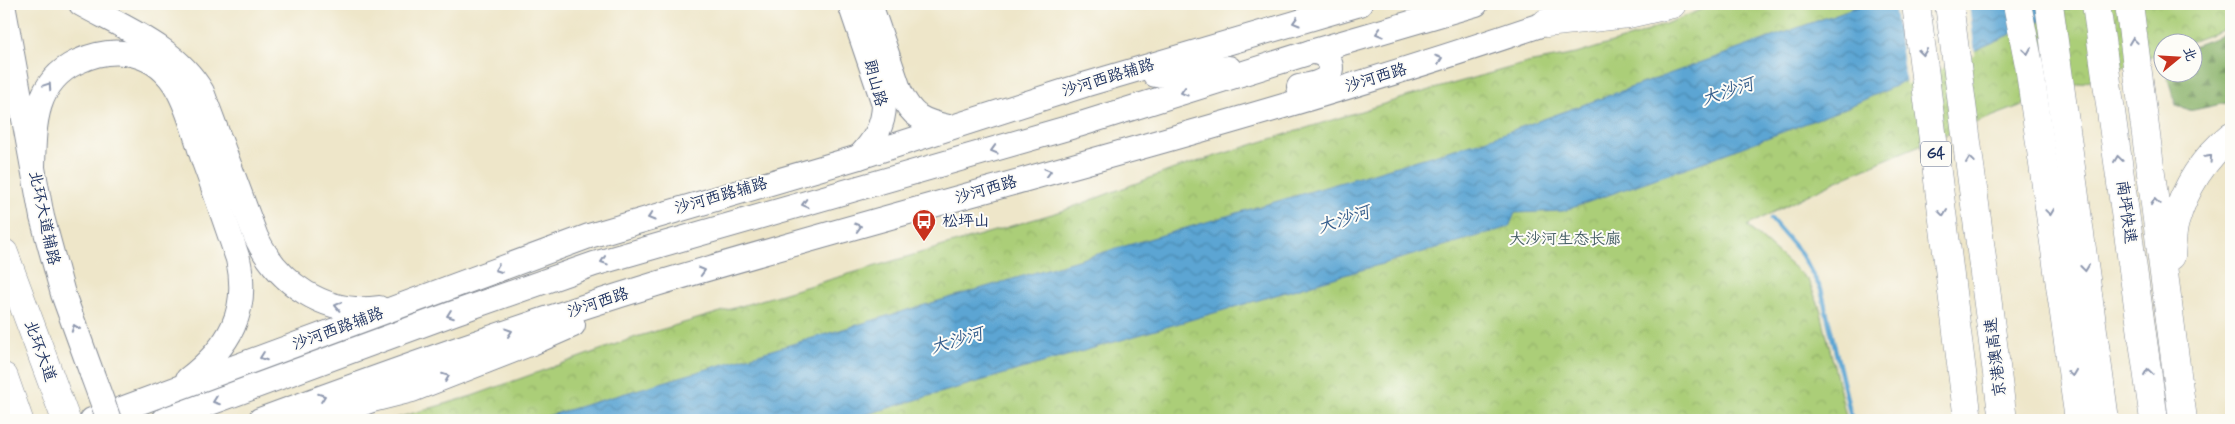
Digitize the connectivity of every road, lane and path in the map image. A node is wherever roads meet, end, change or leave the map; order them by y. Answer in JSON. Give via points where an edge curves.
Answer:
{"nodes":[{"id":1,"x":82,"y":4,"type":"edge"},
{"id":2,"x":850,"y":4,"type":"edge"},
{"id":3,"x":870,"y":4,"type":"edge"},
{"id":4,"x":1360,"y":4,"type":"edge"},
{"id":5,"x":1476,"y":4,"type":"edge"},
{"id":6,"x":1672,"y":4,"type":"edge"},
{"id":7,"x":1916,"y":4,"type":"edge"},
{"id":8,"x":1950,"y":4,"type":"edge"},
{"id":9,"x":2017,"y":4,"type":"edge"},
{"id":10,"x":2049,"y":4,"type":"edge"},
{"id":11,"x":2096,"y":4,"type":"edge"},
{"id":12,"x":2128,"y":4,"type":"edge"},
{"id":13,"x":1598,"y":5,"type":"edge"},
{"id":14,"x":4,"y":10,"type":"edge"},
{"id":15,"x":1546,"y":23,"type":"junction"},
{"id":16,"x":1311,"y":52,"type":"junction"},
{"id":17,"x":1280,"y":62,"type":"junction"},
{"id":18,"x":1084,"y":85,"type":"junction"},
{"id":19,"x":193,"y":97,"type":"junction"},
{"id":20,"x":948,"y":127,"type":"junction"},
{"id":21,"x":2231,"y":136,"type":"edge"},
{"id":22,"x":1165,"y":138,"type":"junction"},
{"id":23,"x":859,"y":157,"type":"junction"},
{"id":24,"x":33,"y":167,"type":"junction"},
{"id":25,"x":816,"y":169,"type":"junction"},
{"id":26,"x":650,"y":247,"type":"junction"},
{"id":27,"x":4,"y":253,"type":"edge"},
{"id":28,"x":655,"y":285,"type":"junction"},
{"id":29,"x":2168,"y":302,"type":"junction"},
{"id":30,"x":403,"y":305,"type":"junction"},
{"id":31,"x":4,"y":377,"type":"edge"},
{"id":32,"x":412,"y":390,"type":"junction"},
{"id":33,"x":171,"y":391,"type":"junction"},
{"id":34,"x":16,"y":412,"type":"edge"},
{"id":35,"x":367,"y":419,"type":"edge"},
{"id":36,"x":66,"y":420,"type":"edge"},
{"id":37,"x":92,"y":420,"type":"edge"},
{"id":38,"x":108,"y":420,"type":"edge"},
{"id":39,"x":164,"y":420,"type":"edge"},
{"id":40,"x":260,"y":420,"type":"edge"},
{"id":41,"x":317,"y":420,"type":"edge"},
{"id":42,"x":1968,"y":420,"type":"edge"},
{"id":43,"x":2003,"y":420,"type":"edge"},
{"id":44,"x":2079,"y":420,"type":"edge"},
{"id":45,"x":2105,"y":420,"type":"edge"},
{"id":46,"x":2154,"y":420,"type":"edge"},
{"id":47,"x":2183,"y":420,"type":"edge"}],
"edges":[{"from":1,"to":19,"type":"main road","via":[[171,56],[194,77]]},
{"from":2,"to":23,"type":"main road","name":"朗山路","via":[[884,104],[878,132]]},
{"from":3,"to":20,"type":"main road","name":"朗山路","via":[[906,105],[924,121]]},
{"from":4,"to":18,"type":"main road","name":"沙河西路辅路","one_way":true},
{"from":5,"to":16,"type":"main road","one_way":true},
{"from":6,"to":15,"type":"highway","via":[[1609,17]]},
{"from":7,"to":42,"type":"highway","number":"G4","one_way":true},
{"from":43,"to":8,"type":"highway","name":"京港澳高速","number":"G4","one_way":true},
{"from":9,"to":44,"type":"highway","one_way":true,"via":[[2029,65]]},
{"from":10,"to":45,"type":"highway","one_way":true},
{"from":46,"to":11,"type":"highway","name":"南坪快速","one_way":true},
{"from":29,"to":12,"type":"highway","one_way":true},
{"from":13,"to":15,"type":"main road","name":"沙河西路"},
{"from":14,"to":24,"type":"main road","name":"北环大道辅路"},
{"from":22,"to":15,"type":"main road","name":"沙河西路","one_way":true,"via":[[1394,73]]},
{"from":16,"to":17,"type":"main road"},
{"from":16,"to":22,"type":"main road","via":[[1321,53],[1328,59],[1330,70],[1322,80],[1220,110]]},
{"from":17,"to":18,"type":"main road"},
{"from":17,"to":26,"type":"main road","one_way":true,"via":[[1078,125]]},
{"from":18,"to":20,"type":"main road","name":"沙河西路辅路"},
{"from":24,"to":19,"type":"main road","one_way":true,"via":[[36,114],[43,93],[60,72],[86,58],[110,51],[134,53],[146,58]]},
{"from":30,"to":19,"type":"main road","one_way":true,"via":[[361,310],[329,304],[287,281],[264,253]]},
{"from":19,"to":33,"type":"main road","via":[[242,279],[241,299],[236,321],[225,342],[211,359]]},
{"from":20,"to":23,"type":"main road","name":"沙河西路辅路"},
{"from":29,"to":21,"type":"highway","one_way":true,"via":[[2175,223],[2186,194],[2202,166]]},
{"from":28,"to":22,"type":"main road","name":"沙河西路","one_way":true},
{"from":23,"to":25,"type":"main road","name":"沙河西路辅路"},
{"from":38,"to":24,"type":"main road","name":"北环大道辅路","one_way":true,"bridge":true,"via":[[53,261]]},
{"from":25,"to":26,"type":"main road"},
{"from":25,"to":30,"type":"main road","name":"沙河西路辅路","one_way":true,"via":[[589,236]]},
{"from":26,"to":39,"type":"main road","one_way":true,"via":[[481,303]]},
{"from":27,"to":36,"type":"highway","name":"北环大道"},
{"from":32,"to":28,"type":"main road","one_way":true,"via":[[547,337]]},
{"from":40,"to":28,"type":"main road","name":"沙河西路","one_way":true,"via":[[416,364]]},
{"from":29,"to":47,"type":"highway"},
{"from":30,"to":33,"type":"main road","name":"沙河西路辅路","one_way":true},
{"from":31,"to":34,"type":"highway"},
{"from":32,"to":35,"type":"main road","via":[[382,406]]},
{"from":32,"to":41,"type":"main road","via":[[372,400]]},
{"from":33,"to":37,"type":"main road","name":"沙河西路辅路"}]}
